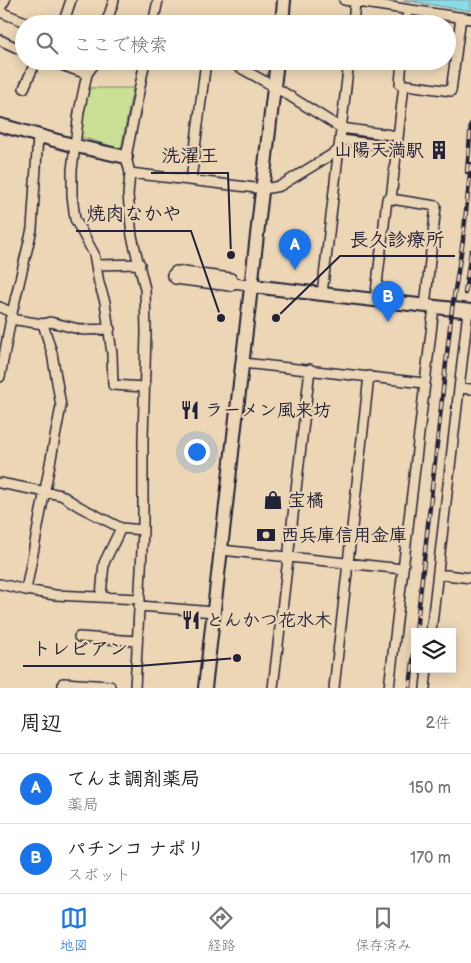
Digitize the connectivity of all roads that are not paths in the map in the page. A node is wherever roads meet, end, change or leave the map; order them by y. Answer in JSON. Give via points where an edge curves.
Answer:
{"nodes":[{"id":1,"x":4,"y":0,"type":"edge"},
{"id":2,"x":71,"y":0,"type":"edge"},
{"id":3,"x":114,"y":0,"type":"edge"},
{"id":4,"x":158,"y":0,"type":"edge"},
{"id":5,"x":284,"y":0,"type":"edge"},
{"id":6,"x":344,"y":0,"type":"edge"},
{"id":7,"x":355,"y":2,"type":"junction"},
{"id":8,"x":0,"y":10,"type":"edge"},
{"id":9,"x":408,"y":10,"type":"junction"},
{"id":10,"x":66,"y":15,"type":"edge"},
{"id":11,"x":109,"y":15,"type":"edge"},
{"id":12,"x":157,"y":15,"type":"edge"},
{"id":13,"x":283,"y":15,"type":"edge"},
{"id":14,"x":354,"y":15,"type":"edge"},
{"id":15,"x":407,"y":15,"type":"edge"},
{"id":16,"x":446,"y":15,"type":"edge"},
{"id":17,"x":456,"y":16,"type":"edge"},
{"id":18,"x":15,"y":17,"type":"edge"},
{"id":19,"x":461,"y":17,"type":"junction"},
{"id":20,"x":471,"y":19,"type":"edge"},
{"id":21,"x":0,"y":40,"type":"edge"},
{"id":22,"x":15,"y":47,"type":"edge"},
{"id":23,"x":456,"y":54,"type":"edge"},
{"id":24,"x":32,"y":70,"type":"edge"},
{"id":25,"x":75,"y":70,"type":"edge"},
{"id":26,"x":88,"y":70,"type":"edge"},
{"id":27,"x":143,"y":70,"type":"edge"},
{"id":28,"x":205,"y":70,"type":"edge"},
{"id":29,"x":244,"y":70,"type":"edge"},
{"id":30,"x":276,"y":70,"type":"edge"},
{"id":31,"x":348,"y":70,"type":"edge"},
{"id":32,"x":401,"y":70,"type":"edge"},
{"id":33,"x":454,"y":70,"type":"edge"},
{"id":34,"x":86,"y":74,"type":"junction"},
{"id":35,"x":404,"y":85,"type":"junction"},
{"id":36,"x":275,"y":87,"type":"junction"},
{"id":37,"x":24,"y":88,"type":"dead end"},
{"id":38,"x":0,"y":125,"type":"edge"},
{"id":39,"x":342,"y":128,"type":"junction"},
{"id":40,"x":38,"y":136,"type":"junction"},
{"id":41,"x":398,"y":136,"type":"junction"},
{"id":42,"x":341,"y":140,"type":"junction"},
{"id":43,"x":76,"y":146,"type":"junction"},
{"id":44,"x":397,"y":148,"type":"junction"},
{"id":45,"x":339,"y":150,"type":"junction"},
{"id":46,"x":126,"y":157,"type":"junction"},
{"id":47,"x":130,"y":174,"type":"junction"},
{"id":48,"x":191,"y":180,"type":"junction"},
{"id":49,"x":264,"y":189,"type":"junction"},
{"id":50,"x":391,"y":199,"type":"junction"},
{"id":51,"x":140,"y":264,"type":"junction"},
{"id":52,"x":96,"y":266,"type":"junction"},
{"id":53,"x":235,"y":283,"type":"junction"},
{"id":54,"x":252,"y":286,"type":"junction"},
{"id":55,"x":322,"y":294,"type":"junction"},
{"id":56,"x":375,"y":301,"type":"junction"},
{"id":57,"x":429,"y":306,"type":"junction"},
{"id":58,"x":0,"y":308,"type":"edge"},
{"id":59,"x":469,"y":311,"type":"edge"},
{"id":60,"x":11,"y":316,"type":"junction"},
{"id":61,"x":43,"y":324,"type":"junction"},
{"id":62,"x":110,"y":329,"type":"junction"},
{"id":63,"x":4,"y":334,"type":"edge"},
{"id":64,"x":243,"y":363,"type":"junction"},
{"id":65,"x":310,"y":369,"type":"junction"},
{"id":66,"x":369,"y":376,"type":"junction"},
{"id":67,"x":0,"y":377,"type":"edge"},
{"id":68,"x":424,"y":383,"type":"junction"},
{"id":69,"x":144,"y":387,"type":"junction"},
{"id":70,"x":459,"y":388,"type":"junction"},
{"id":71,"x":471,"y":389,"type":"edge"},
{"id":72,"x":0,"y":483,"type":"edge"},
{"id":73,"x":46,"y":492,"type":"junction"},
{"id":74,"x":121,"y":528,"type":"junction"},
{"id":75,"x":144,"y":530,"type":"junction"},
{"id":76,"x":221,"y":550,"type":"junction"},
{"id":77,"x":289,"y":557,"type":"junction"},
{"id":78,"x":349,"y":563,"type":"junction"},
{"id":79,"x":403,"y":569,"type":"junction"},
{"id":80,"x":438,"y":574,"type":"junction"},
{"id":81,"x":471,"y":578,"type":"edge"},
{"id":82,"x":0,"y":584,"type":"edge"},
{"id":83,"x":26,"y":590,"type":"junction"},
{"id":84,"x":101,"y":596,"type":"junction"},
{"id":85,"x":140,"y":602,"type":"junction"},
{"id":86,"x":214,"y":612,"type":"junction"},
{"id":87,"x":431,"y":628,"type":"edge"},
{"id":88,"x":79,"y":638,"type":"dead end"},
{"id":89,"x":137,"y":641,"type":"junction"},
{"id":90,"x":427,"y":673,"type":"edge"},
{"id":91,"x":63,"y":688,"type":"edge"},
{"id":92,"x":110,"y":688,"type":"edge"},
{"id":93,"x":135,"y":688,"type":"edge"},
{"id":94,"x":205,"y":688,"type":"edge"},
{"id":95,"x":273,"y":688,"type":"edge"},
{"id":96,"x":334,"y":688,"type":"edge"},
{"id":97,"x":388,"y":688,"type":"edge"},
{"id":98,"x":425,"y":688,"type":"edge"}],
"edges":[{"from":1,"to":8,"type":"street"},
{"from":2,"to":10,"type":"street"},
{"from":3,"to":11,"type":"street"},
{"from":4,"to":12,"type":"street"},
{"from":5,"to":13,"type":"street"},
{"from":6,"to":7,"type":"street"},
{"from":7,"to":9,"type":"street"},
{"from":7,"to":14,"type":"street"},
{"from":8,"to":18,"type":"street"},
{"from":9,"to":15,"type":"street"},
{"from":9,"to":16,"type":"street"},
{"from":17,"to":19,"type":"street"},
{"from":19,"to":20,"type":"street"},
{"from":19,"to":23,"type":"street"},
{"from":21,"to":22,"type":"street"},
{"from":24,"to":37,"type":"street"},
{"from":25,"to":34,"type":"street"},
{"from":26,"to":34,"type":"street"},
{"from":27,"to":46,"type":"street"},
{"from":28,"to":48,"type":"street"},
{"from":29,"to":36,"type":"street"},
{"from":30,"to":36,"type":"street"},
{"from":31,"to":39,"type":"street"},
{"from":32,"to":35,"type":"street","via":[[400,84]]},
{"from":33,"to":35,"type":"street","via":[[451,92]]},
{"from":34,"to":43,"type":"street"},
{"from":35,"to":41,"type":"street"},
{"from":36,"to":39,"type":"street"},
{"from":36,"to":49,"type":"street"},
{"from":38,"to":40,"type":"street"},
{"from":39,"to":41,"type":"street"},
{"from":39,"to":42,"type":"street"},
{"from":40,"to":43,"type":"street"},
{"from":40,"to":60,"type":"street","via":[[32,230]]},
{"from":41,"to":44,"type":"street"},
{"from":42,"to":44,"type":"street"},
{"from":42,"to":45,"type":"street"},
{"from":43,"to":46,"type":"street"},
{"from":43,"to":52,"type":"street","via":[[72,170],[75,219],[88,240]]},
{"from":44,"to":50,"type":"street"},
{"from":45,"to":49,"type":"street","via":[[280,186]]},
{"from":45,"to":55,"type":"street"},
{"from":46,"to":47,"type":"street"},
{"from":47,"to":48,"type":"street"},
{"from":47,"to":51,"type":"street","via":[[128,195],[132,236]]},
{"from":48,"to":49,"type":"street"},
{"from":49,"to":54,"type":"street"},
{"from":50,"to":56,"type":"street","via":[[387,199]]},
{"from":50,"to":57,"type":"street","via":[[436,206]]},
{"from":51,"to":52,"type":"street"},
{"from":51,"to":69,"type":"street","via":[[145,289]]},
{"from":52,"to":62,"type":"street"},
{"from":53,"to":53,"type":"street","via":[[232,278],[176,271],[172,274],[175,279],[230,286]]},
{"from":53,"to":54,"type":"street"},
{"from":54,"to":55,"type":"street"},
{"from":54,"to":64,"type":"street"},
{"from":55,"to":56,"type":"street"},
{"from":56,"to":57,"type":"street"},
{"from":57,"to":59,"type":"street"},
{"from":57,"to":68,"type":"street"},
{"from":58,"to":60,"type":"street"},
{"from":59,"to":70,"type":"street"},
{"from":60,"to":61,"type":"street"},
{"from":60,"to":63,"type":"street"},
{"from":61,"to":62,"type":"street","via":[[50,322],[84,330]]},
{"from":61,"to":73,"type":"street","via":[[52,353],[61,406]]},
{"from":62,"to":69,"type":"street","via":[[113,385]]},
{"from":63,"to":67,"type":"street"},
{"from":64,"to":65,"type":"street"},
{"from":64,"to":76,"type":"street"},
{"from":65,"to":66,"type":"street"},
{"from":65,"to":77,"type":"street"},
{"from":66,"to":68,"type":"street"},
{"from":66,"to":78,"type":"street"},
{"from":68,"to":79,"type":"street"},
{"from":69,"to":75,"type":"street"},
{"from":70,"to":71,"type":"street"},
{"from":70,"to":80,"type":"street"},
{"from":72,"to":73,"type":"street"},
{"from":73,"to":74,"type":"street","via":[[61,496]]},
{"from":73,"to":83,"type":"street"},
{"from":74,"to":75,"type":"street"},
{"from":74,"to":84,"type":"street","via":[[104,563]]},
{"from":75,"to":85,"type":"street"},
{"from":76,"to":77,"type":"street"},
{"from":76,"to":86,"type":"street"},
{"from":77,"to":78,"type":"street"},
{"from":77,"to":95,"type":"street"},
{"from":78,"to":79,"type":"street"},
{"from":78,"to":96,"type":"street"},
{"from":79,"to":97,"type":"street"},
{"from":80,"to":81,"type":"street"},
{"from":80,"to":87,"type":"street"},
{"from":82,"to":83,"type":"street"},
{"from":83,"to":84,"type":"street","via":[[55,595]]},
{"from":84,"to":85,"type":"street"},
{"from":85,"to":86,"type":"street"},
{"from":85,"to":89,"type":"street"},
{"from":86,"to":94,"type":"street"},
{"from":88,"to":89,"type":"street"},
{"from":89,"to":93,"type":"street"},
{"from":90,"to":98,"type":"street"},
{"from":91,"to":92,"type":"street","via":[[63,683]]}]}
